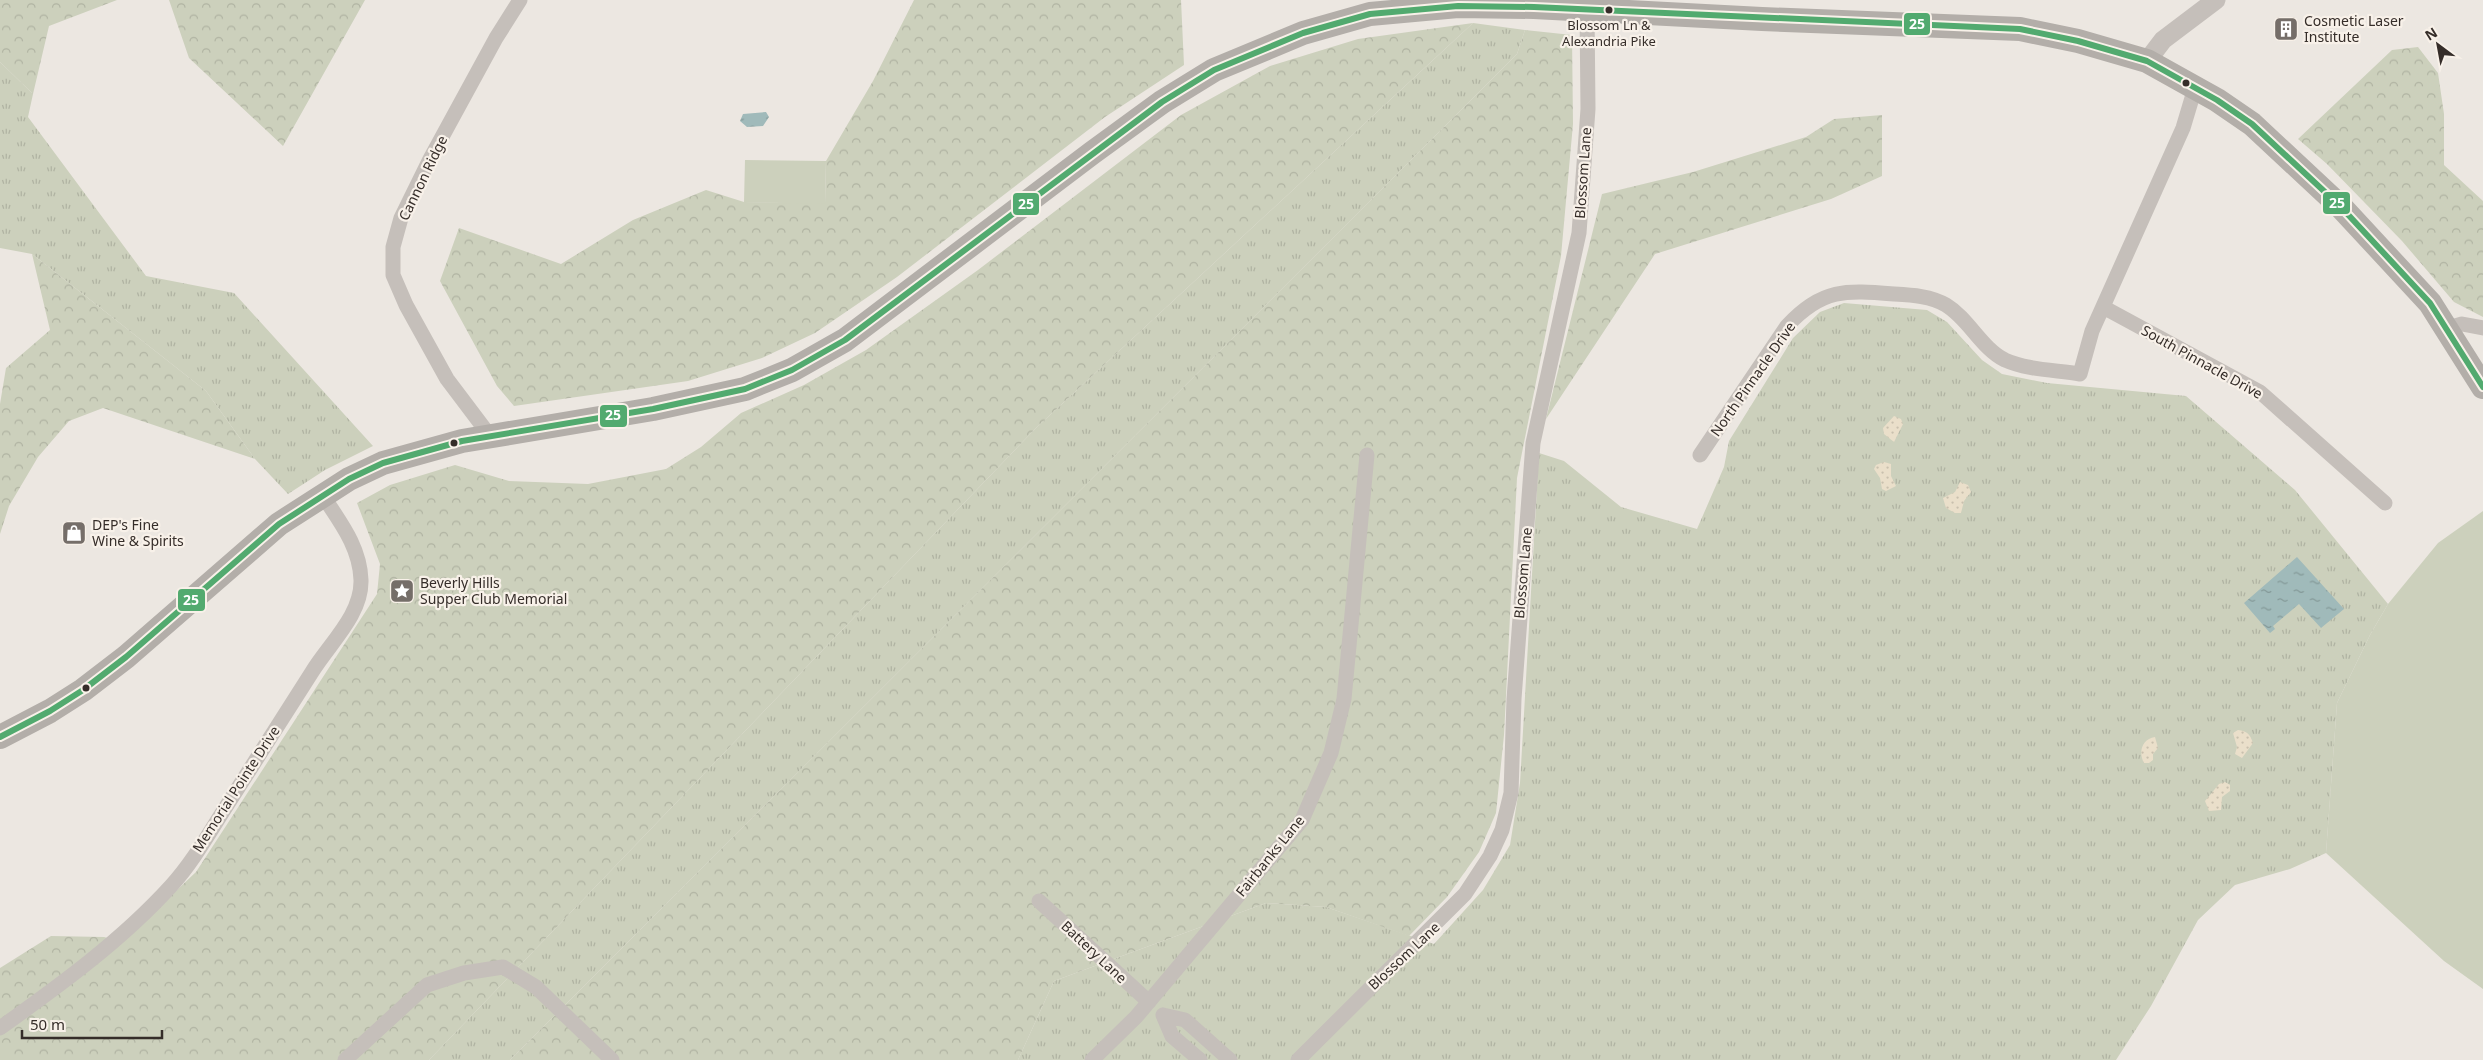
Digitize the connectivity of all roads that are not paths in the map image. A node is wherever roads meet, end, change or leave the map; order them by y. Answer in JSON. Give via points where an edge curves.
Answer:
{"nodes":[{"id":1,"x":520,"y":0,"type":"edge"},
{"id":2,"x":2216,"y":0,"type":"edge"},
{"id":3,"x":1586,"y":10,"type":"junction"},
{"id":4,"x":2147,"y":61,"type":"junction"},
{"id":5,"x":2194,"y":88,"type":"junction"},
{"id":6,"x":2103,"y":307,"type":"junction"},
{"id":7,"x":2448,"y":328,"type":"junction"},
{"id":8,"x":2483,"y":328,"type":"edge"},
{"id":9,"x":2483,"y":387,"type":"edge"},
{"id":10,"x":490,"y":436,"type":"junction"},
{"id":11,"x":1366,"y":455,"type":"dead end"},
{"id":12,"x":1700,"y":455,"type":"dead end"},
{"id":13,"x":323,"y":496,"type":"junction"},
{"id":14,"x":2385,"y":503,"type":"dead end"},
{"id":15,"x":0,"y":736,"type":"edge"},
{"id":16,"x":1039,"y":901,"type":"dead end"},
{"id":17,"x":1149,"y":1002,"type":"junction"},
{"id":18,"x":0,"y":1028,"type":"edge"},
{"id":19,"x":345,"y":1060,"type":"edge"},
{"id":20,"x":612,"y":1060,"type":"edge"},
{"id":21,"x":1092,"y":1060,"type":"edge"},
{"id":22,"x":1200,"y":1060,"type":"edge"},
{"id":23,"x":1230,"y":1060,"type":"edge"},
{"id":24,"x":1298,"y":1060,"type":"edge"}],
"edges":[{"from":1,"to":10,"type":"street","name":"Cannon Ridge","via":[[430,159],[401,218],[393,247],[393,275],[406,305],[447,378]]},
{"from":2,"to":4,"type":"street","via":[[2163,40]]},
{"from":3,"to":4,"type":"main road","via":[[2020,29],[2078,41]]},
{"from":3,"to":10,"type":"main road","via":[[1534,6],[1420,8],[1370,14],[1294,36],[1214,70],[1162,102],[845,340],[792,370],[745,389],[653,409]]},
{"from":3,"to":24,"type":"street","name":"Blossom Lane","via":[[1588,109],[1579,233],[1533,443],[1517,642],[1511,793],[1502,830],[1490,856],[1465,894]]},
{"from":4,"to":5,"type":"main road"},
{"from":5,"to":6,"type":"street","via":[[2183,128]]},
{"from":5,"to":7,"type":"main road","via":[[2217,100],[2271,140],[2393,261]]},
{"from":6,"to":12,"type":"street","name":"North Pinnacle Drive","via":[[2092,331],[2080,374],[2021,365],[2005,359],[1993,352],[1947,306],[1934,300],[1854,290],[1835,293],[1802,310],[1787,326]]},
{"from":6,"to":14,"type":"street","name":"South Pinnacle Drive","via":[[2260,392]]},
{"from":7,"to":8,"type":"street","via":[[2462,324]]},
{"from":7,"to":9,"type":"main road"},
{"from":10,"to":13,"type":"main road","via":[[383,463]]},
{"from":11,"to":17,"type":"street","name":"Fairbanks Lane","via":[[1344,699],[1331,753],[1302,820]]},
{"from":13,"to":15,"type":"main road","via":[[279,524],[126,657],[83,690]]},
{"from":13,"to":18,"type":"street","name":"Memorial Pointe Drive","via":[[354,545],[361,580],[357,600],[340,634],[171,886],[121,935],[59,986]]},
{"from":16,"to":17,"type":"street","name":"Battery Lane"},
{"from":17,"to":21,"type":"street","name":"Fairbanks Lane"},
{"from":19,"to":20,"type":"street","via":[[426,985],[464,973],[503,967],[536,987]]},
{"from":22,"to":23,"type":"street","via":[[1172,1036],[1163,1016],[1185,1020]]}]}
